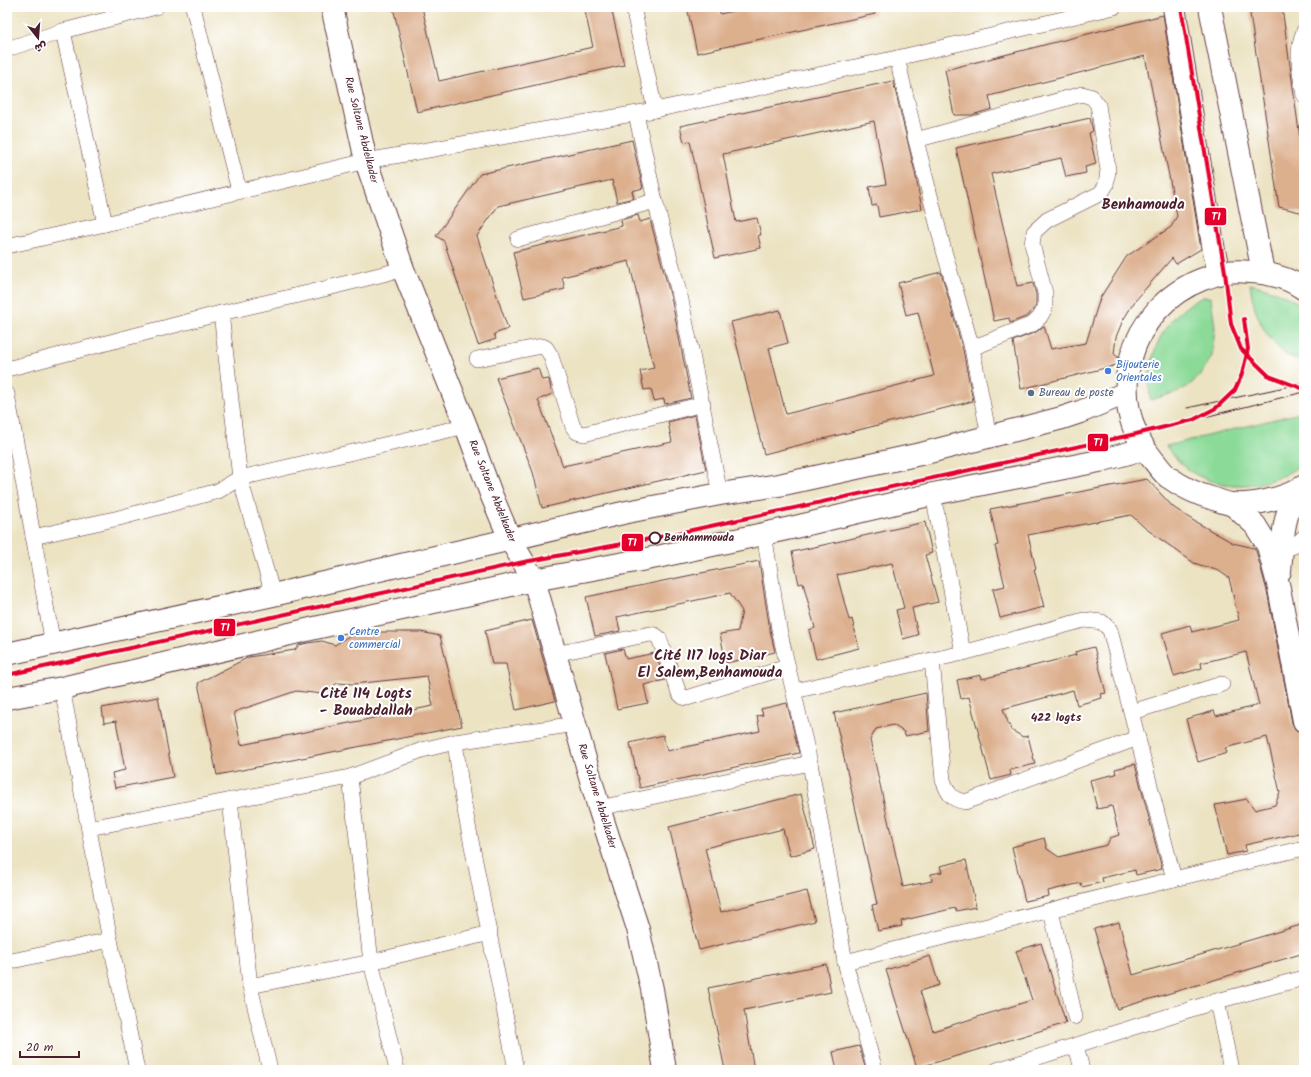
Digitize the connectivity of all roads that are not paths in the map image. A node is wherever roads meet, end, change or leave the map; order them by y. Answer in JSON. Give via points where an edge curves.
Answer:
{"nodes":[{"id":1,"x":156,"y":7,"type":"edge"},
{"id":2,"x":193,"y":7,"type":"edge"},
{"id":3,"x":332,"y":7,"type":"edge"},
{"id":4,"x":633,"y":7,"type":"edge"},
{"id":5,"x":1114,"y":7,"type":"edge"},
{"id":6,"x":1174,"y":7,"type":"edge"},
{"id":7,"x":1210,"y":7,"type":"edge"},
{"id":8,"x":62,"y":31,"type":"junction"},
{"id":9,"x":1304,"y":31,"type":"edge"},
{"id":10,"x":7,"y":49,"type":"edge"},
{"id":11,"x":897,"y":58,"type":"junction"},
{"id":12,"x":1304,"y":95,"type":"edge"},
{"id":13,"x":655,"y":110,"type":"junction"},
{"id":14,"x":636,"y":114,"type":"junction"},
{"id":15,"x":916,"y":140,"type":"junction"},
{"id":16,"x":366,"y":161,"type":"junction"},
{"id":17,"x":239,"y":191,"type":"junction"},
{"id":18,"x":655,"y":201,"type":"junction"},
{"id":19,"x":105,"y":224,"type":"junction"},
{"id":20,"x":518,"y":239,"type":"dead end"},
{"id":21,"x":7,"y":246,"type":"edge"},
{"id":22,"x":403,"y":269,"type":"junction"},
{"id":23,"x":1263,"y":272,"type":"junction"},
{"id":24,"x":1219,"y":273,"type":"junction"},
{"id":25,"x":1304,"y":289,"type":"edge"},
{"id":26,"x":221,"y":313,"type":"junction"},
{"id":27,"x":972,"y":348,"type":"junction"},
{"id":28,"x":477,"y":360,"type":"dead end"},
{"id":29,"x":7,"y":369,"type":"edge"},
{"id":30,"x":1126,"y":393,"type":"junction"},
{"id":31,"x":7,"y":394,"type":"edge"},
{"id":32,"x":703,"y":404,"type":"junction"},
{"id":33,"x":9,"y":417,"type":"edge"},
{"id":34,"x":466,"y":426,"type":"junction"},
{"id":35,"x":989,"y":437,"type":"junction"},
{"id":36,"x":1144,"y":449,"type":"junction"},
{"id":37,"x":240,"y":478,"type":"junction"},
{"id":38,"x":1301,"y":488,"type":"edge"},
{"id":39,"x":720,"y":494,"type":"junction"},
{"id":40,"x":933,"y":494,"type":"junction"},
{"id":41,"x":1232,"y":504,"type":"junction"},
{"id":42,"x":764,"y":533,"type":"junction"},
{"id":43,"x":33,"y":537,"type":"junction"},
{"id":44,"x":1304,"y":537,"type":"edge"},
{"id":45,"x":510,"y":539,"type":"junction"},
{"id":46,"x":1282,"y":550,"type":"junction"},
{"id":47,"x":534,"y":580,"type":"junction"},
{"id":48,"x":1279,"y":588,"type":"junction"},
{"id":49,"x":273,"y":595,"type":"junction"},
{"id":50,"x":53,"y":644,"type":"junction"},
{"id":51,"x":963,"y":653,"type":"junction"},
{"id":52,"x":7,"y":654,"type":"edge"},
{"id":53,"x":556,"y":654,"type":"junction"},
{"id":54,"x":932,"y":660,"type":"junction"},
{"id":55,"x":787,"y":667,"type":"junction"},
{"id":56,"x":1222,"y":684,"type":"dead end"},
{"id":57,"x":62,"y":688,"type":"junction"},
{"id":58,"x":794,"y":691,"type":"junction"},
{"id":59,"x":7,"y":698,"type":"edge"},
{"id":60,"x":1132,"y":712,"type":"junction"},
{"id":61,"x":1304,"y":722,"type":"edge"},
{"id":62,"x":576,"y":724,"type":"junction"},
{"id":63,"x":1138,"y":738,"type":"junction"},
{"id":64,"x":455,"y":742,"type":"junction"},
{"id":65,"x":810,"y":763,"type":"junction"},
{"id":66,"x":350,"y":777,"type":"junction"},
{"id":67,"x":230,"y":800,"type":"junction"},
{"id":68,"x":599,"y":808,"type":"junction"},
{"id":69,"x":89,"y":828,"type":"junction"},
{"id":70,"x":1304,"y":848,"type":"edge"},
{"id":71,"x":1174,"y":879,"type":"junction"},
{"id":72,"x":1051,"y":910,"type":"junction"},
{"id":73,"x":490,"y":933,"type":"junction"},
{"id":74,"x":110,"y":940,"type":"junction"},
{"id":75,"x":7,"y":962,"type":"edge"},
{"id":76,"x":371,"y":962,"type":"junction"},
{"id":77,"x":845,"y":962,"type":"junction"},
{"id":78,"x":1304,"y":978,"type":"edge"},
{"id":79,"x":250,"y":986,"type":"junction"},
{"id":80,"x":1216,"y":1001,"type":"junction"},
{"id":81,"x":1075,"y":1017,"type":"dead end"},
{"id":82,"x":1076,"y":1045,"type":"junction"},
{"id":83,"x":137,"y":1070,"type":"edge"},
{"id":84,"x":270,"y":1070,"type":"edge"},
{"id":85,"x":397,"y":1070,"type":"edge"},
{"id":86,"x":516,"y":1070,"type":"edge"},
{"id":87,"x":665,"y":1070,"type":"edge"},
{"id":88,"x":875,"y":1070,"type":"edge"},
{"id":89,"x":997,"y":1070,"type":"edge"},
{"id":90,"x":1082,"y":1070,"type":"edge"},
{"id":91,"x":1231,"y":1070,"type":"edge"}],
"edges":[{"from":1,"to":8,"type":"street"},
{"from":2,"to":17,"type":"street"},
{"from":3,"to":16,"type":"main road","name":"Rue Soltane Abdelkader"},
{"from":4,"to":13,"type":"street"},
{"from":5,"to":11,"type":"street"},
{"from":6,"to":24,"type":"main road"},
{"from":7,"to":23,"type":"main road"},
{"from":8,"to":10,"type":"street"},
{"from":8,"to":19,"type":"street"},
{"from":9,"to":12,"type":"street","via":[[1298,63]]},
{"from":11,"to":13,"type":"street"},
{"from":11,"to":15,"type":"street"},
{"from":13,"to":14,"type":"street"},
{"from":14,"to":16,"type":"street"},
{"from":14,"to":18,"type":"street"},
{"from":15,"to":27,"type":"street"},
{"from":15,"to":27,"type":"street","via":[[1082,94],[1092,97],[1098,106],[1108,170],[1106,185],[1101,193],[1047,220],[1034,232],[1032,244],[1045,293],[1045,308],[1033,324]]},
{"from":16,"to":17,"type":"street"},
{"from":16,"to":22,"type":"main road","name":"Rue Soltane Abdelkader"},
{"from":17,"to":19,"type":"street"},
{"from":18,"to":20,"type":"street"},
{"from":18,"to":32,"type":"street","via":[[681,300]]},
{"from":19,"to":21,"type":"street"},
{"from":22,"to":26,"type":"street"},
{"from":22,"to":34,"type":"main road","name":"Rue Soltane Abdelkader"},
{"from":23,"to":24,"type":"main road"},
{"from":23,"to":25,"type":"main road","via":[[1296,283]]},
{"from":24,"to":30,"type":"main road","via":[[1188,285],[1161,304],[1141,330],[1129,360]]},
{"from":26,"to":29,"type":"street"},
{"from":26,"to":37,"type":"street"},
{"from":27,"to":35,"type":"street"},
{"from":28,"to":32,"type":"street","via":[[542,346],[546,348],[551,356],[573,428],[584,434]]},
{"from":30,"to":35,"type":"main road","via":[[1080,412]]},
{"from":30,"to":36,"type":"main road","via":[[1133,426]]},
{"from":31,"to":33,"type":"street"},
{"from":32,"to":39,"type":"street"},
{"from":33,"to":43,"type":"street"},
{"from":34,"to":37,"type":"street"},
{"from":34,"to":45,"type":"main road","name":"Rue Soltane Abdelkader"},
{"from":35,"to":39,"type":"main road","via":[[779,486]]},
{"from":36,"to":40,"type":"main road","via":[[1099,461]]},
{"from":36,"to":41,"type":"main road","via":[[1167,476],[1197,495]]},
{"from":37,"to":43,"type":"street","via":[[218,491],[119,518]]},
{"from":37,"to":49,"type":"street"},
{"from":38,"to":41,"type":"main road","via":[[1266,502]]},
{"from":38,"to":46,"type":"main road","via":[[1290,504],[1284,523]]},
{"from":39,"to":45,"type":"main road"},
{"from":40,"to":42,"type":"main road"},
{"from":40,"to":51,"type":"street"},
{"from":41,"to":48,"type":"main road","via":[[1255,525],[1268,546]]},
{"from":42,"to":47,"type":"main road","via":[[657,557]]},
{"from":42,"to":55,"type":"street"},
{"from":43,"to":50,"type":"street"},
{"from":44,"to":46,"type":"street","via":[[1294,546]]},
{"from":45,"to":47,"type":"main road","name":"Rue Soltane Abdelkader"},
{"from":45,"to":49,"type":"main road"},
{"from":46,"to":48,"type":"main road"},
{"from":47,"to":53,"type":"main road","name":"Rue Soltane Abdelkader"},
{"from":47,"to":57,"type":"main road","via":[[315,628]]},
{"from":48,"to":61,"type":"main road"},
{"from":49,"to":50,"type":"main road"},
{"from":50,"to":52,"type":"main road"},
{"from":51,"to":54,"type":"street"},
{"from":51,"to":60,"type":"street","via":[[1084,620],[1102,622],[1110,630]]},
{"from":53,"to":55,"type":"street","via":[[655,635],[659,638],[679,693],[687,698]]},
{"from":53,"to":62,"type":"main road","name":"Rue Soltane Abdelkader"},
{"from":54,"to":58,"type":"street"},
{"from":54,"to":63,"type":"street","via":[[944,780],[948,793],[957,801],[965,802]]},
{"from":55,"to":58,"type":"street"},
{"from":56,"to":60,"type":"street"},
{"from":57,"to":59,"type":"main road"},
{"from":57,"to":69,"type":"street"},
{"from":58,"to":65,"type":"street"},
{"from":60,"to":63,"type":"street"},
{"from":62,"to":64,"type":"street"},
{"from":62,"to":68,"type":"main road","name":"Rue Soltane Abdelkader"},
{"from":63,"to":71,"type":"street"},
{"from":64,"to":66,"type":"street","via":[[422,750]]},
{"from":64,"to":73,"type":"street","via":[[463,800]]},
{"from":65,"to":68,"type":"street"},
{"from":65,"to":77,"type":"street"},
{"from":66,"to":67,"type":"street"},
{"from":66,"to":76,"type":"street"},
{"from":67,"to":69,"type":"street"},
{"from":67,"to":79,"type":"street"},
{"from":68,"to":87,"type":"main road","name":"Rue Soltane Abdelkader","via":[[638,929],[652,989]]},
{"from":69,"to":74,"type":"street"},
{"from":70,"to":71,"type":"street"},
{"from":71,"to":72,"type":"street"},
{"from":72,"to":77,"type":"street"},
{"from":72,"to":81,"type":"street"},
{"from":73,"to":76,"type":"street"},
{"from":73,"to":86,"type":"street"},
{"from":74,"to":75,"type":"street"},
{"from":74,"to":83,"type":"street"},
{"from":76,"to":79,"type":"street"},
{"from":76,"to":85,"type":"street"},
{"from":77,"to":88,"type":"street"},
{"from":78,"to":80,"type":"street"},
{"from":79,"to":84,"type":"street"},
{"from":80,"to":82,"type":"street"},
{"from":80,"to":91,"type":"street"},
{"from":82,"to":89,"type":"street"},
{"from":82,"to":90,"type":"street"}]}
